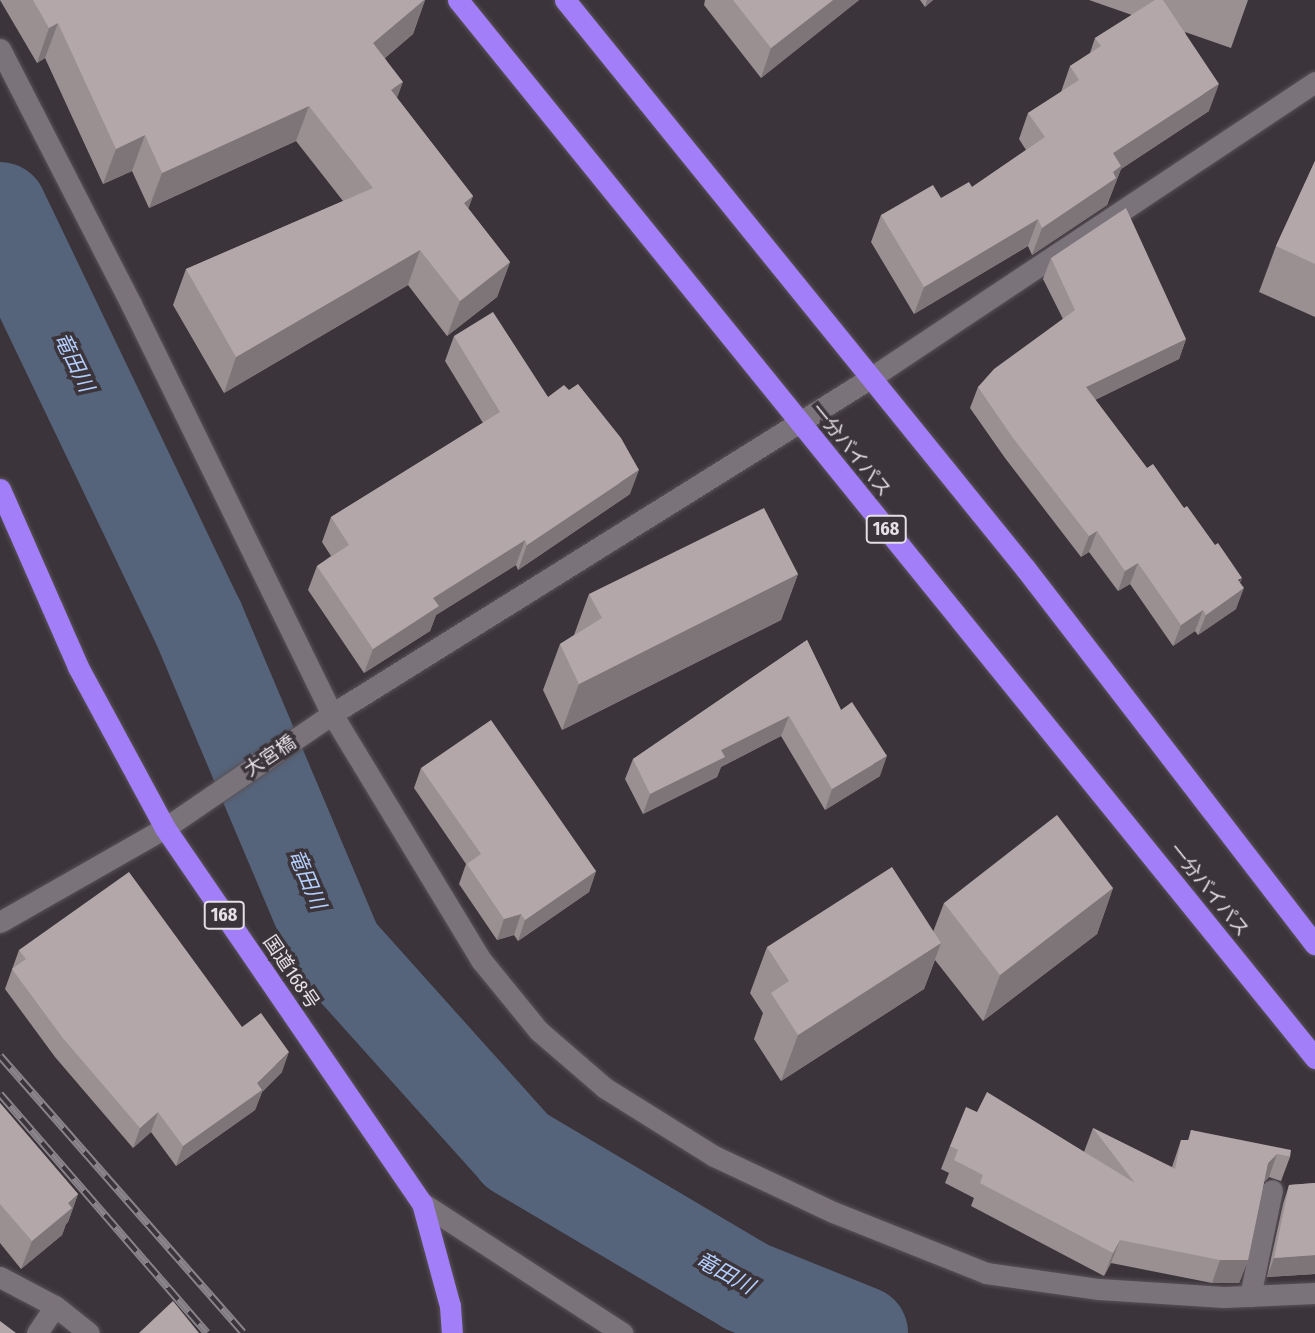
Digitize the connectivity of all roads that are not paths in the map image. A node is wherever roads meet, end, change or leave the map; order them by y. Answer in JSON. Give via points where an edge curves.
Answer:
{"nodes":[{"id":1,"x":458,"y":0,"type":"edge"},
{"id":2,"x":565,"y":0,"type":"edge"},
{"id":3,"x":0,"y":50,"type":"edge"},
{"id":4,"x":1315,"y":82,"type":"edge"},
{"id":5,"x":872,"y":377,"type":"junction"},
{"id":6,"x":797,"y":420,"type":"junction"},
{"id":7,"x":0,"y":489,"type":"edge"},
{"id":8,"x":332,"y":714,"type":"junction"},
{"id":9,"x":165,"y":828,"type":"junction"},
{"id":10,"x":0,"y":922,"type":"edge"},
{"id":11,"x":1315,"y":944,"type":"edge"},
{"id":12,"x":1315,"y":1058,"type":"edge"},
{"id":13,"x":1272,"y":1190,"type":"edge"},
{"id":14,"x":422,"y":1203,"type":"junction"},
{"id":15,"x":0,"y":1277,"type":"edge"},
{"id":16,"x":1315,"y":1293,"type":"edge"},
{"id":17,"x":1250,"y":1296,"type":"junction"},
{"id":18,"x":55,"y":1306,"type":"junction"},
{"id":19,"x":37,"y":1333,"type":"edge"},
{"id":20,"x":89,"y":1333,"type":"edge"},
{"id":21,"x":452,"y":1333,"type":"edge"},
{"id":22,"x":622,"y":1333,"type":"edge"}],
"edges":[{"from":1,"to":6,"type":"highway","name":"一分バイパス","number":"168"},
{"from":2,"to":5,"type":"highway"},
{"from":3,"to":8,"type":"street","via":[[131,304]]},
{"from":4,"to":5,"type":"street","name":"大宮橋"},
{"from":5,"to":6,"type":"street","name":"大宮橋"},
{"from":5,"to":11,"type":"highway"},
{"from":6,"to":8,"type":"street","name":"大宮橋"},
{"from":6,"to":12,"type":"highway","name":"一分バイパス","number":"168"},
{"from":7,"to":9,"type":"highway","name":"国道168号","number":"168","via":[[78,667]]},
{"from":8,"to":9,"type":"street","name":"大宮橋"},
{"from":8,"to":17,"type":"street","via":[[481,960],[539,1031],[604,1088],[714,1156],[832,1213],[986,1273],[1099,1289]]},
{"from":9,"to":10,"type":"street","name":"大宮橋"},
{"from":9,"to":14,"type":"highway","name":"国道168号","number":"168"},
{"from":13,"to":17,"type":"street"},
{"from":14,"to":21,"type":"highway","name":"国道168号","number":"168","via":[[450,1306]]},
{"from":14,"to":22,"type":"street"},
{"from":15,"to":18,"type":"street"},
{"from":16,"to":17,"type":"street"},
{"from":18,"to":19,"type":"street"},
{"from":18,"to":20,"type":"street"}]}
